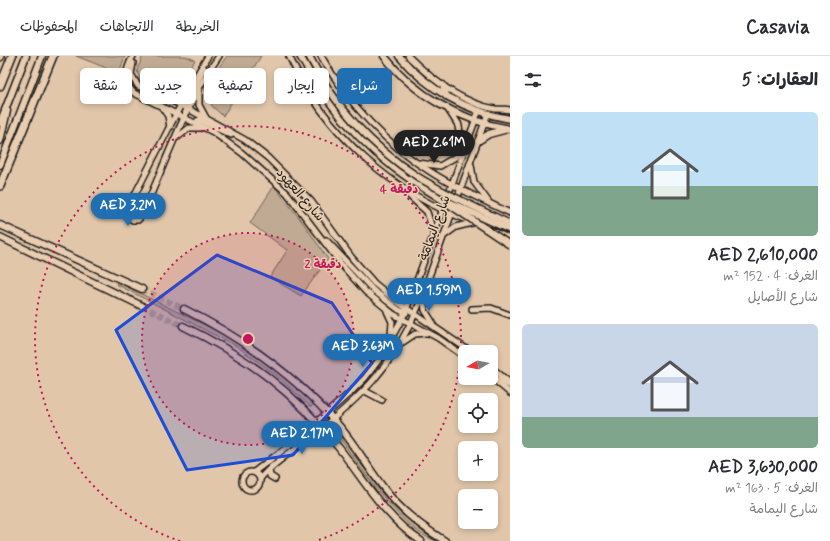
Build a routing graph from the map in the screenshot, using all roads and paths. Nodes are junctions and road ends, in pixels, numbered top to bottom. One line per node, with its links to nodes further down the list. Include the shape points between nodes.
1 (12, 56): 17 (highway)
2 (26, 56): 21 (main road)
3 (42, 56): 48 (main road)
4 (53, 56): 50 (highway)
5 (134, 56): 18 (street, شارع العهود, via 131,70 135,83); 24 (street, شارع العهود, via 126,75 129,88 137,95)
6 (208, 56): 15 (street); 25 (street)
7 (219, 56): 19 (street)
8 (300, 56): 53 (main road, via 327,100 357,136 391,166)
9 (309, 56): 59 (main road, bridge, via 341,106 359,128 389,155 438,189)
10 (321, 56): 47 (street, via 367,119)
11 (384, 56): 26 (main road, via 410,84)
12 (399, 56): 20 (main road, via 425,82)
13 (408, 56): 16 (street)
14 (289, 57): 51 (street, via 318,106 341,134 366,160)
15 (196, 76)
16 (443, 85): 20 (main road); 28 (street, via 478,103 495,109)
17 (0, 86)
18 (140, 87)
19 (199, 89): 25 (street); 32 (street, via 199,105)
20 (446, 96): 27 (main road)
21 (7, 103): 35 (main road); 43 (main road, via 6,122)
22 (179, 104): 25 (street, شارع العهود)
23 (186, 104): 25 (street)
24 (161, 106): 30 (street, شارع العهود); 38 (street, via 168,116)
25 (185, 107): 30 (street); 31 (street); 32 (street, شارع العهود)
26 (446, 108): 34 (main road); 45 (main road, via 458,124)
27 (479, 110): 29 (main road); 34 (street, شارع اليمامة)
28 (510, 110)
29 (488, 113): 33 (main road); 37 (street, شارع اليمامة)
30 (177, 114): 31 (street, شارع العهود); 38 (street)
31 (186, 118): 36 (street, شارع العهود); 41 (street)
32 (207, 119): 42 (street, شارع العهود)
33 (510, 119)
34 (475, 121): 37 (main road); 45 (street, شارع اليمامة)
35 (0, 123)
36 (197, 124): 39 (street, شارع العهود); 42 (street, via 199,120)
37 (484, 124): 40 (main road); 44 (street, شارع اليمامة)
38 (170, 128): 41 (street, via 127,211 130,219 138,220 142,215)
39 (204, 128): 41 (street, via 189,128); 63 (street, شارع العهود, via 235,148 275,181 298,206)
40 (508, 129): 44 (main road, via 489,134)
41 (175, 140)
42 (245, 140): 73 (street, شارع العهود, via 277,166 303,192 354,261)
43 (0, 141)
44 (478, 141): 46 (street, شارع اليمامة)
45 (463, 152): 47 (street, via 440,166); 49 (street, شارع اليمامة)
46 (471, 160): 52 (street, شارع اليمامة); 54 (street, via 474,182)
47 (415, 161): 49 (street)
48 (0, 165)
49 (451, 184): 52 (street); 55 (street, شارع اليمامة)
50 (0, 186)
51 (402, 188): 55 (street); 62 (street, via 427,212)
52 (461, 189): 54 (street); 57 (street, شارع اليمامة)
53 (435, 196): 61 (main road, bridge); 67 (main road, bridge)
54 (490, 203): 56 (street)
55 (441, 210): 57 (street); 62 (street, شارع اليمامة)
56 (510, 213)
57 (452, 214): 58 (street); 64 (street, شارع اليمامة)
58 (477, 223): 64 (street, via 456,227); 66 (street)
59 (510, 224)
60 (1, 225): 68 (main road)
61 (510, 230)
62 (433, 231): 69 (street, شارع اليمامة)
63 (320, 237): 75 (street, شارع العهود, via 353,278); 78 (street, via 331,245 373,290)
64 (444, 237): 72 (street, شارع اليمامة)
65 (0, 238): 70 (main road)
66 (510, 239)
67 (510, 245)
68 (109, 274): 70 (main road); 71 (main road)
69 (416, 282): 73 (street, via 400,294); 78 (street, شارع اليمامة)
70 (102, 286): 74 (main road)
71 (142, 289)
72 (424, 291): 79 (street, شارع اليمامة); 84 (street, via 425,310)
73 (386, 293): 78 (street, شارع العهود)
74 (142, 306)
75 (385, 308): 81 (street, شارع العهود); 86 (street, via 392,322)
76 (472, 308): 80 (street, via 491,308)
77 (184, 309): 100 (main road, via 224,330 260,354)
78 (406, 310): 79 (street, شارع العهود); 81 (street, شارع اليمامة)
79 (415, 314): 82 (street, شارع اليمامة); 84 (street, شارع العهود)
80 (510, 315)
81 (402, 319): 82 (street, شارع العهود); 86 (street, شارع اليمامة)
82 (410, 324): 85 (street, شارع العهود); 87 (street, شارع اليمامة)
83 (183, 326): 102 (main road, via 252,365 287,391)
84 (434, 326): 88 (street, شارع العهود)
85 (432, 335): 87 (street, via 415,334); 89 (street, شارع العهود)
86 (390, 340): 100 (street, شارع اليمامة, via 365,378)
87 (399, 345): 97 (street, شارع اليمامة, via 384,370)
88 (461, 345)
89 (458, 352)
90 (498, 373): 91 (street)
91 (502, 376): 92 (street); 95 (street)
92 (510, 376)
93 (498, 380): 96 (street)
94 (498, 382): 98 (street)
95 (510, 383)
96 (510, 386)
97 (367, 389): 99 (street); 101 (street, شارع اليمامة)
98 (510, 393)
99 (383, 398)
100 (327, 413): 101 (main road); 102 (street, شارع اليمامة)
101 (333, 419): 103 (street, شارع اليمامة); 109 (main road, via 393,500 412,518)
102 (317, 422): 103 (main road); 105 (street, شارع اليمامة)
103 (322, 428): 104 (street, شارع اليمامة); 108 (main road, via 381,504)
104 (269, 470): 106 (street, شارع اليمامة); 107 (street, via 270,476)
105 (254, 472): 106 (street); 106 (street, via 247,472 243,476 243,486 253,490)
106 (260, 479)
107 (275, 479)
108 (421, 541)
109 (445, 541)

